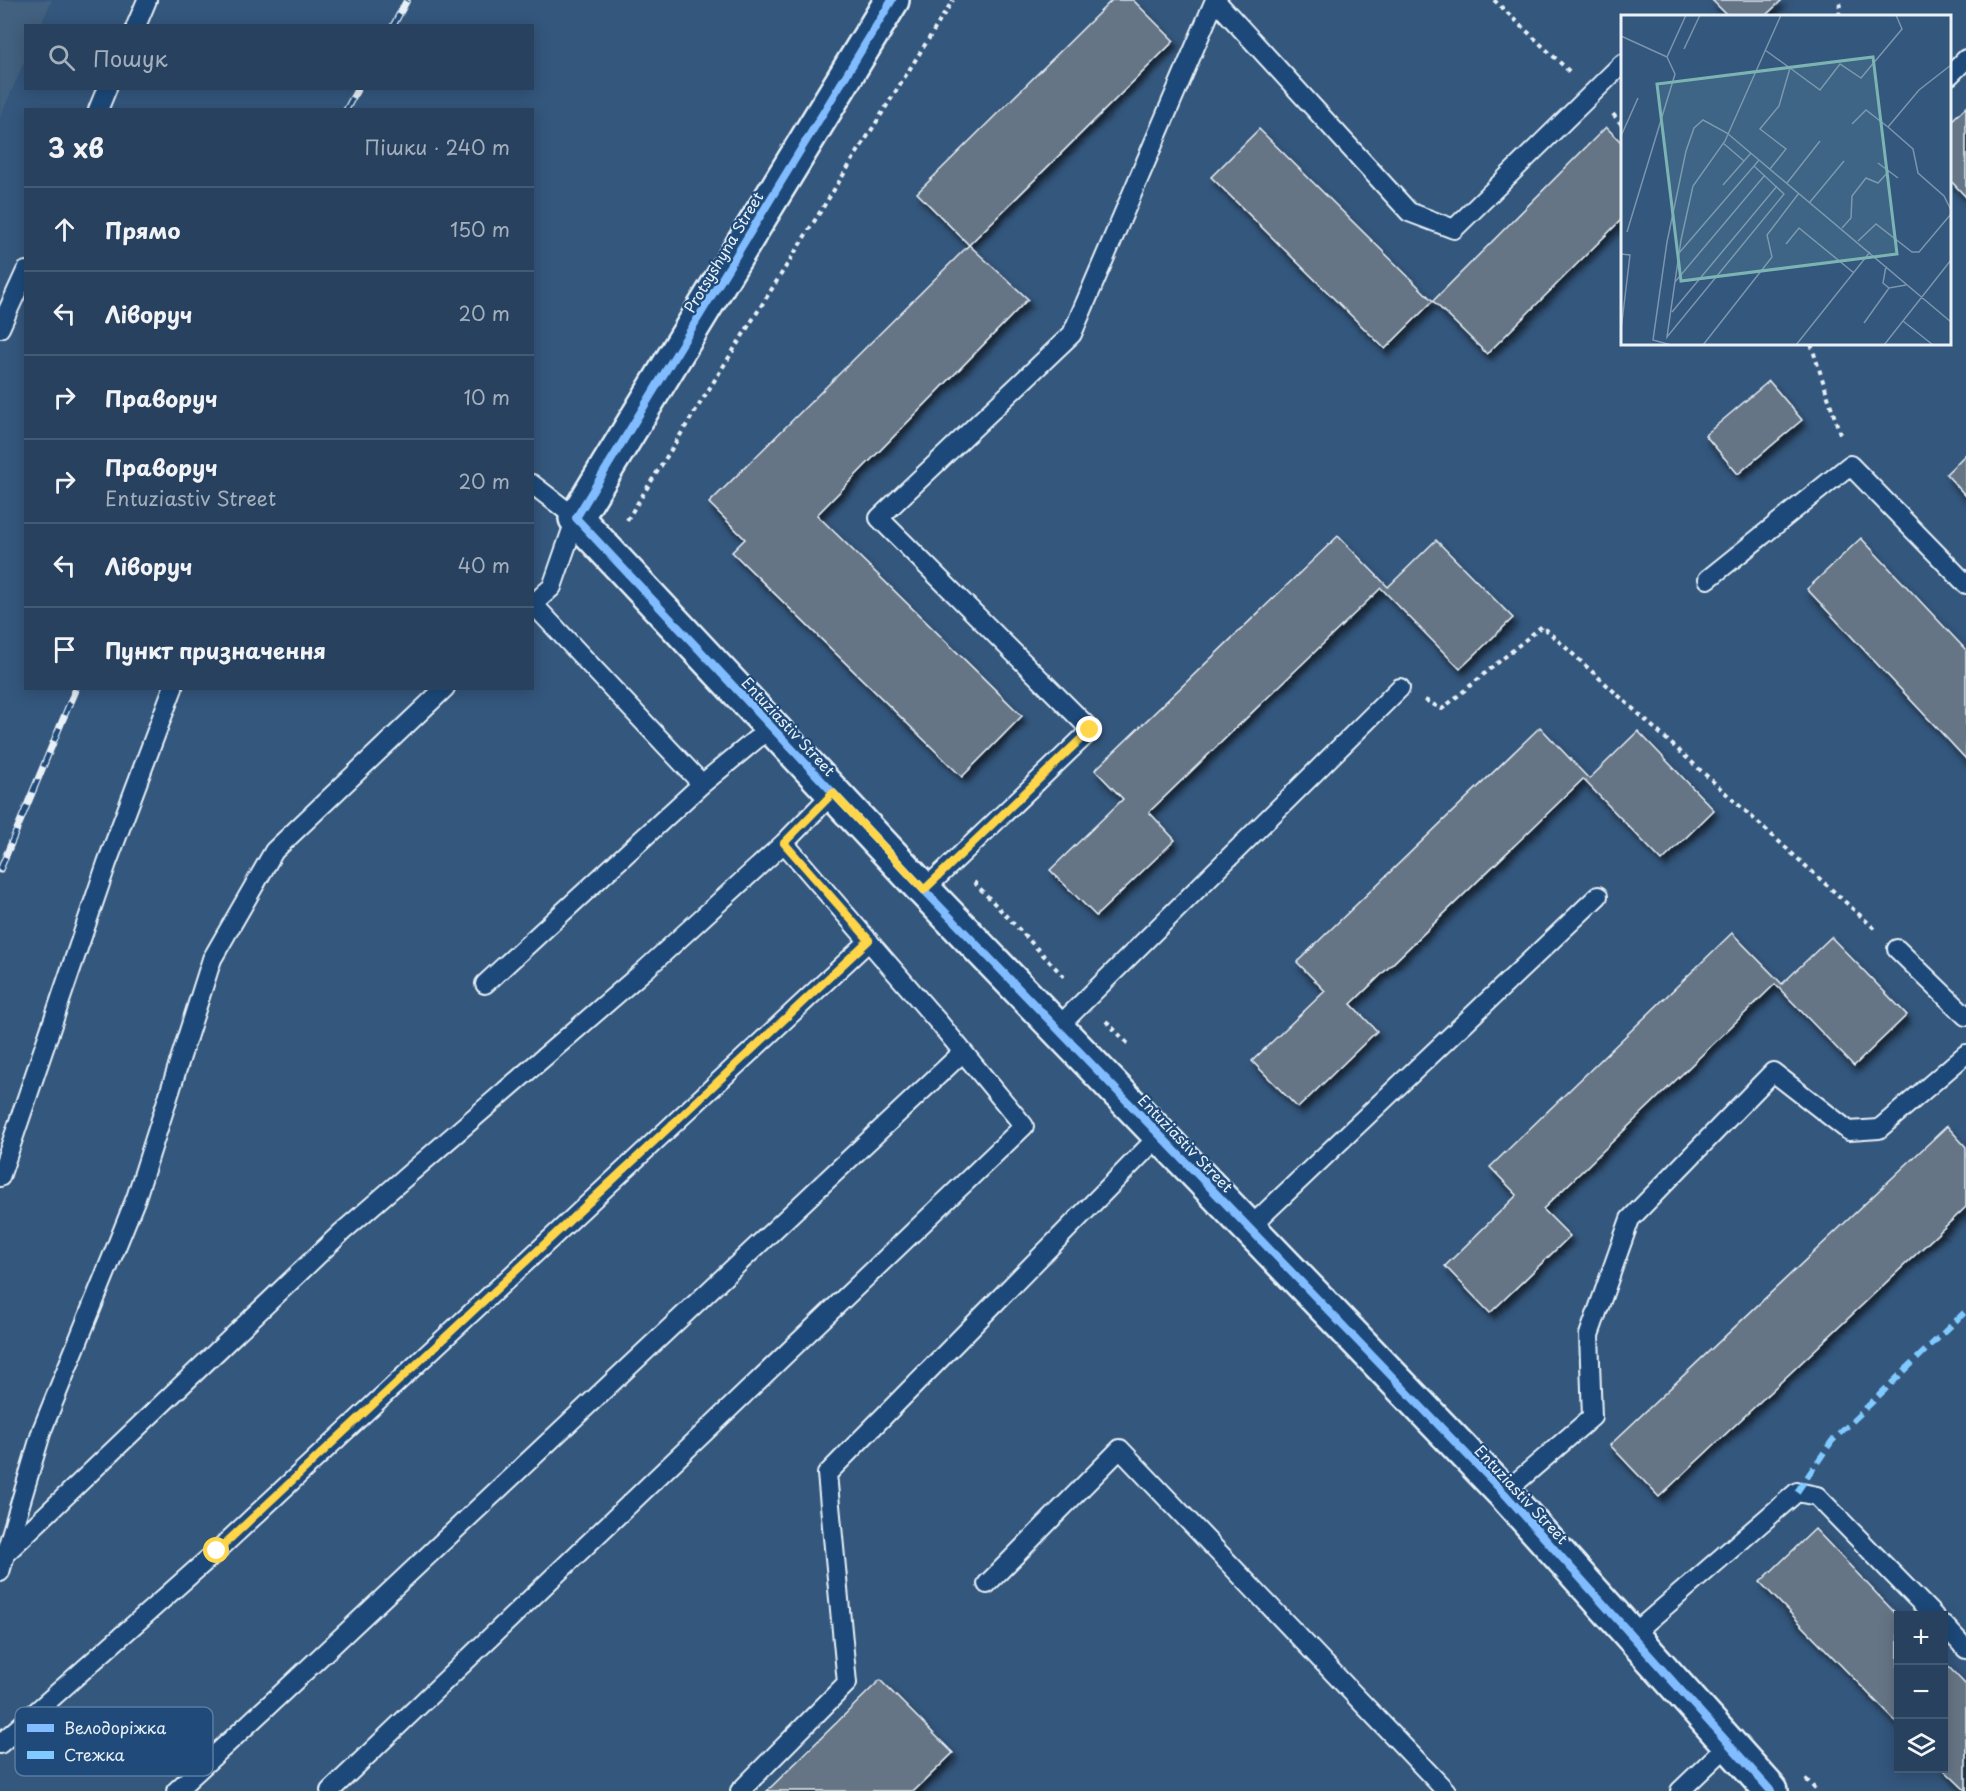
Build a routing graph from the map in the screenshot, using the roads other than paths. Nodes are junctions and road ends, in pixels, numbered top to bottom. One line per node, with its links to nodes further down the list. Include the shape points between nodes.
1 (147, 0): 4 (lane)
2 (892, 0): 13 (street, Protsyshyna Street)
3 (1216, 0): 6 (lane, via 1409,213 1455,229); 25 (lane, via 1072,334 879,518 1090,730)
4 (137, 24)
5 (1966, 59): 7 (lane)
6 (1621, 66)
7 (1951, 74)
8 (106, 90): 9 (lane)
9 (99, 108)
10 (24, 275): 11 (lane)
11 (0, 328)
12 (534, 486): 13 (lane)
13 (576, 518): 16 (lane, via 552,587); 21 (street, Entuziastiv Street)
14 (1708, 579): 15 (lane, via 1850,465)
15 (1966, 584)
16 (534, 604)
17 (534, 606): 22 (lane)
18 (1400, 688): 31 (lane)
19 (172, 690): 35 (lane, via 107,863)
20 (443, 690): 38 (lane, via 274,851 212,959 136,1198 42,1430)
21 (771, 727): 22 (lane); 23 (street, Entuziastiv Street)
22 (702, 784): 29 (lane)
23 (833, 793): 24 (lane); 25 (street, Entuziastiv Street)
24 (784, 843): 27 (lane); 38 (lane, via 638,976 342,1232)
25 (924, 890): 31 (street, Entuziastiv Street)
26 (1598, 896): 36 (lane)
27 (869, 940): 32 (lane); 45 (lane, via 217,1551)
28 (1897, 949): 30 (lane)
29 (485, 984)
30 (1966, 1016)
31 (1057, 1028): 34 (street, Entuziastiv Street)
32 (963, 1052): 49 (lane); 52 (lane, via 1024,1126)
33 (1966, 1054): 37 (lane, via 1879,1130 1849,1131 1773,1072 1630,1219 1589,1335 1592,1417)
34 (1160, 1136): 36 (street, Entuziastiv Street); 53 (lane, via 827,1474 847,1683)
35 (0, 1177)
36 (1249, 1228): 37 (street, Entuziastiv Street)
37 (1504, 1493): 43 (street, Entuziastiv Street)
38 (6, 1553): 39 (lane)
39 (0, 1572)
40 (987, 1584): 54 (lane, via 1120,1449)
41 (1929, 1611): 43 (lane, via 1817,1496 1797,1492)
42 (1948, 1629): 44 (lane)
43 (1632, 1635): 48 (street, Entuziastiv Street)
44 (1966, 1648)
45 (42, 1707)
46 (15, 1731): 47 (lane)
47 (0, 1744)
48 (1729, 1744): 55 (lane); 56 (street, Entuziastiv Street)
49 (213, 1756)
50 (192, 1776): 51 (lane)
51 (176, 1791)
52 (330, 1791)
53 (740, 1791)
54 (1446, 1791)
55 (1680, 1791)
56 (1771, 1791)

